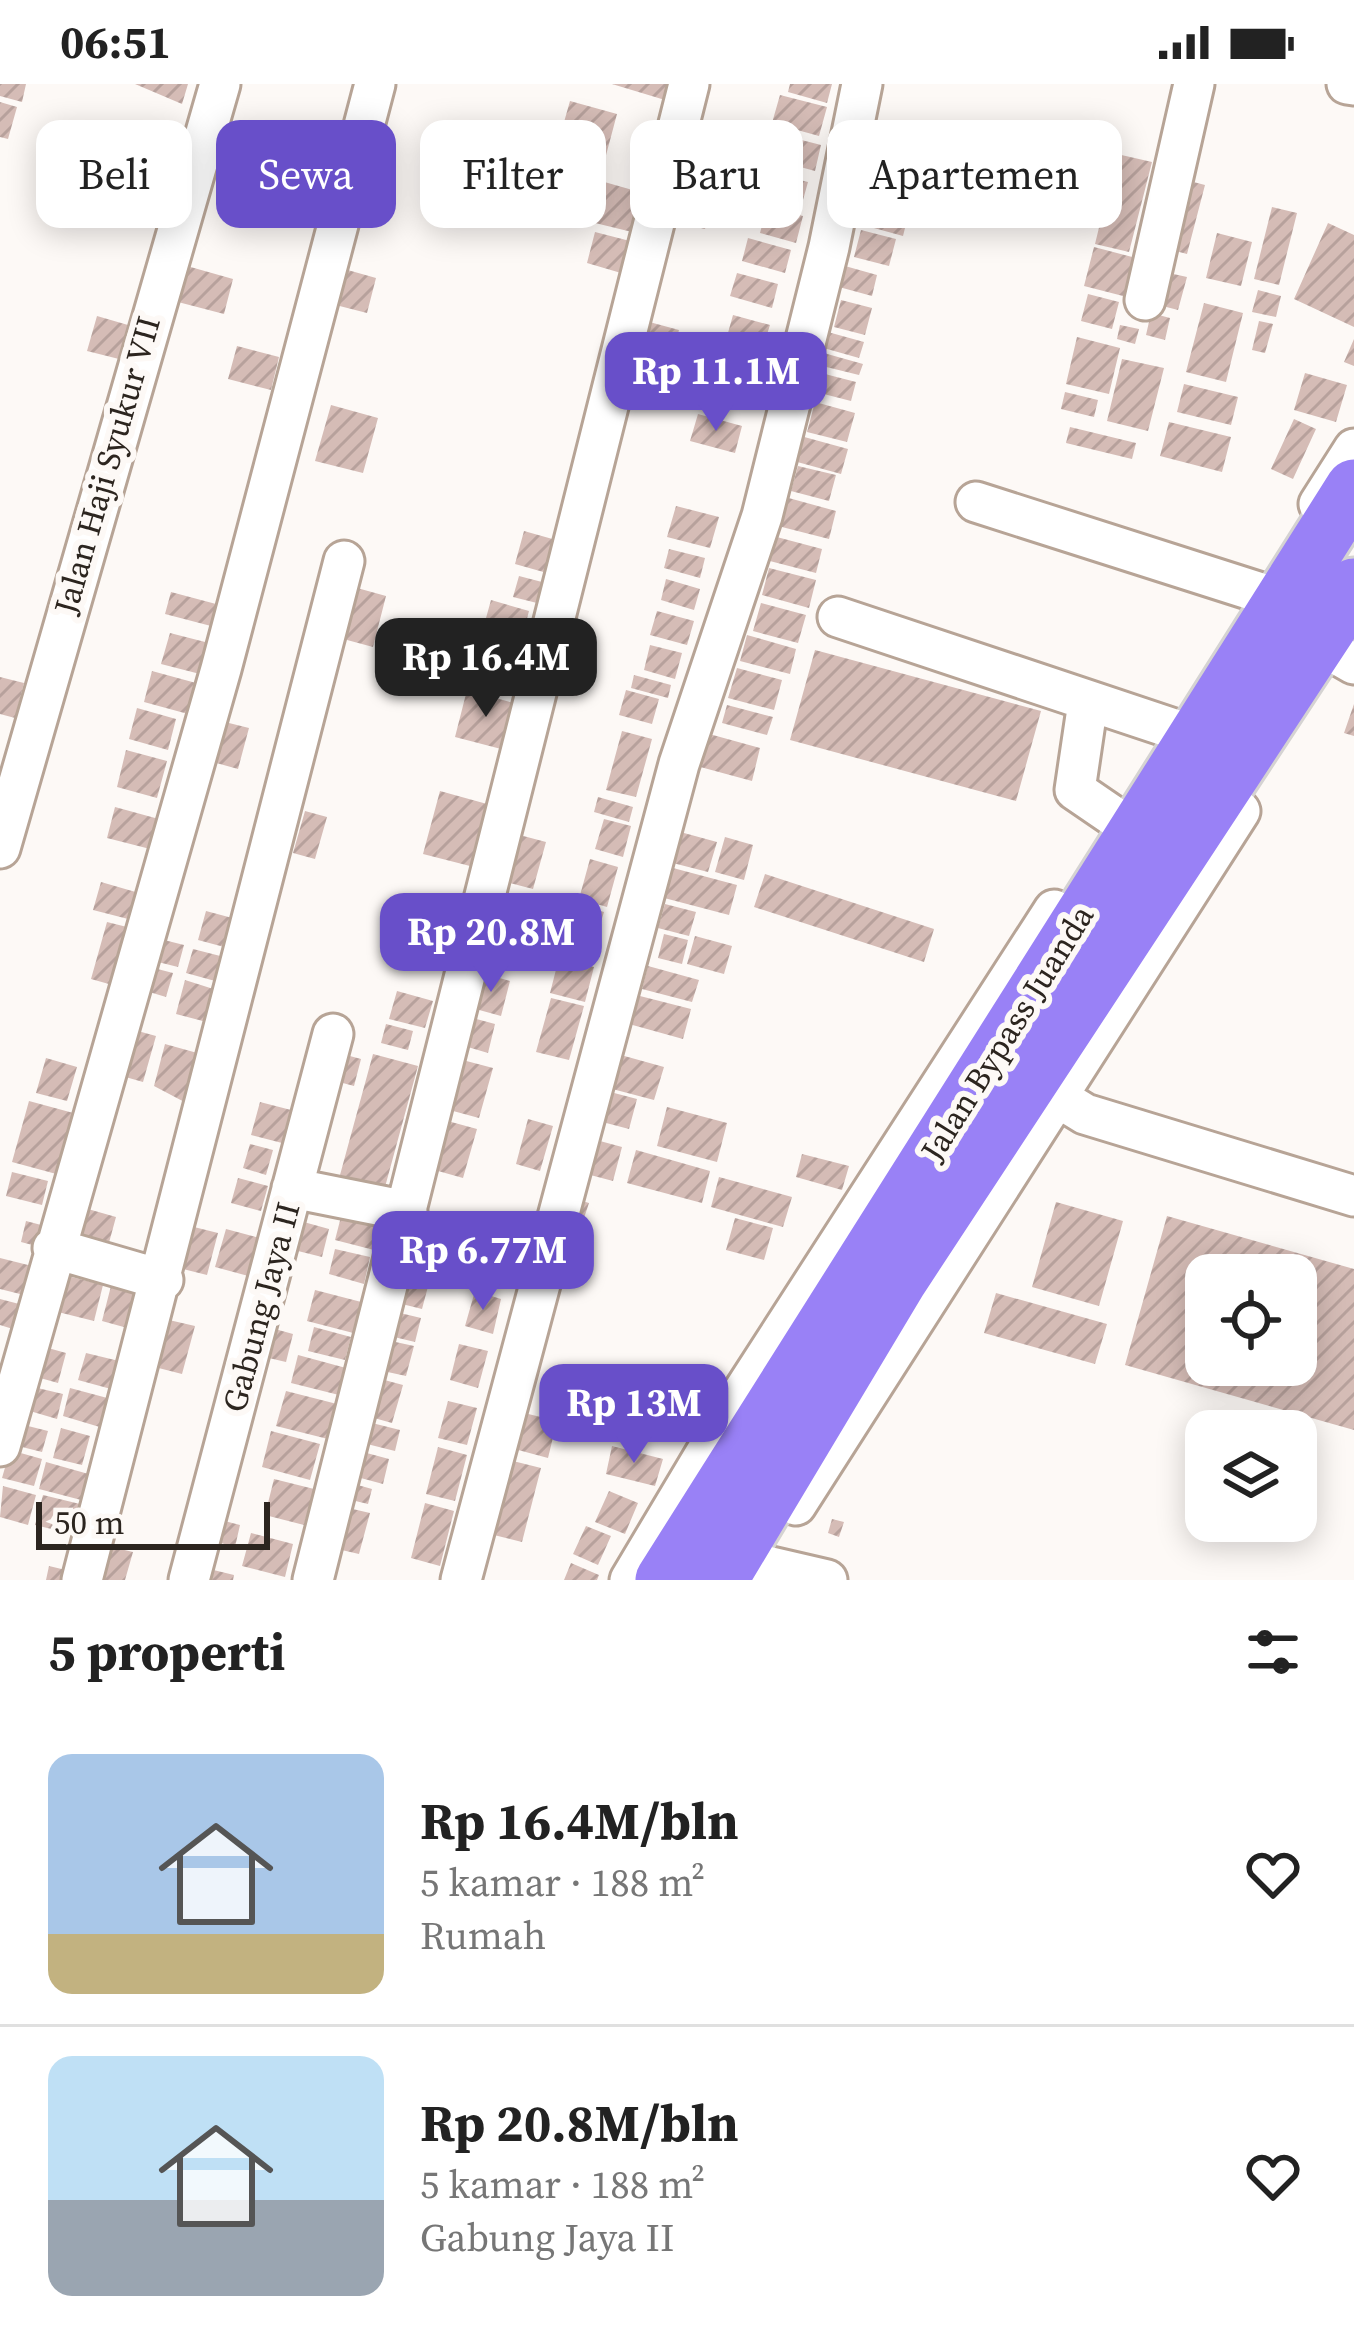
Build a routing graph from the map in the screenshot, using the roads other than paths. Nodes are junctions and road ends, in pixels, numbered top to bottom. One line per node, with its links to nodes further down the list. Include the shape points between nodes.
1 (220, 84): 18 (street, Jalan Haji Syukur VII)
2 (375, 84): 25 (street, via 221,669)
3 (689, 84): 24 (street)
4 (862, 84): 33 (street, via 762,517 673,785)
5 (1194, 84): 6 (street)
6 (1144, 300)
7 (1354, 449): 12 (street)
8 (1354, 488): 17 (highway, Jalan Bypass Juanda)
9 (976, 502): 12 (street)
10 (344, 561): 27 (street)
11 (1354, 587): 19 (highway, Jalan Bypass Juanda)
12 (1261, 593): 16 (street)
13 (838, 617): 15 (street)
14 (1349, 652): 19 (street)
15 (1088, 702): 16 (street); 17 (street, via 1075,790)
16 (1174, 729): 17 (street)
17 (1125, 824): 19 (highway, Jalan Bypass Juanda)
18 (0, 848)
19 (1062, 992): 21 (street); 26 (highway, Jalan Bypass Juanda); 26 (street)
20 (333, 1034): 22 (street, Gabung Jaya II)
21 (1054, 1095): 23 (street, via 1085,1114); 26 (street)
22 (292, 1188): 24 (street); 31 (street, Gabung Jaya II)
23 (1354, 1196)
24 (407, 1210): 32 (street)
25 (53, 1248): 27 (street); 28 (street)
26 (883, 1269): 29 (highway, Jalan Bypass Juanda); 34 (street, via 732,1409); 35 (highway, Jalan Bypass Juanda)
27 (163, 1280): 30 (street)
28 (0, 1446)
29 (742, 1575): 36 (street)
30 (82, 1580)
31 (189, 1580)
32 (314, 1580)
33 (461, 1580)
34 (630, 1580)
35 (664, 1580)
36 (827, 1580)

